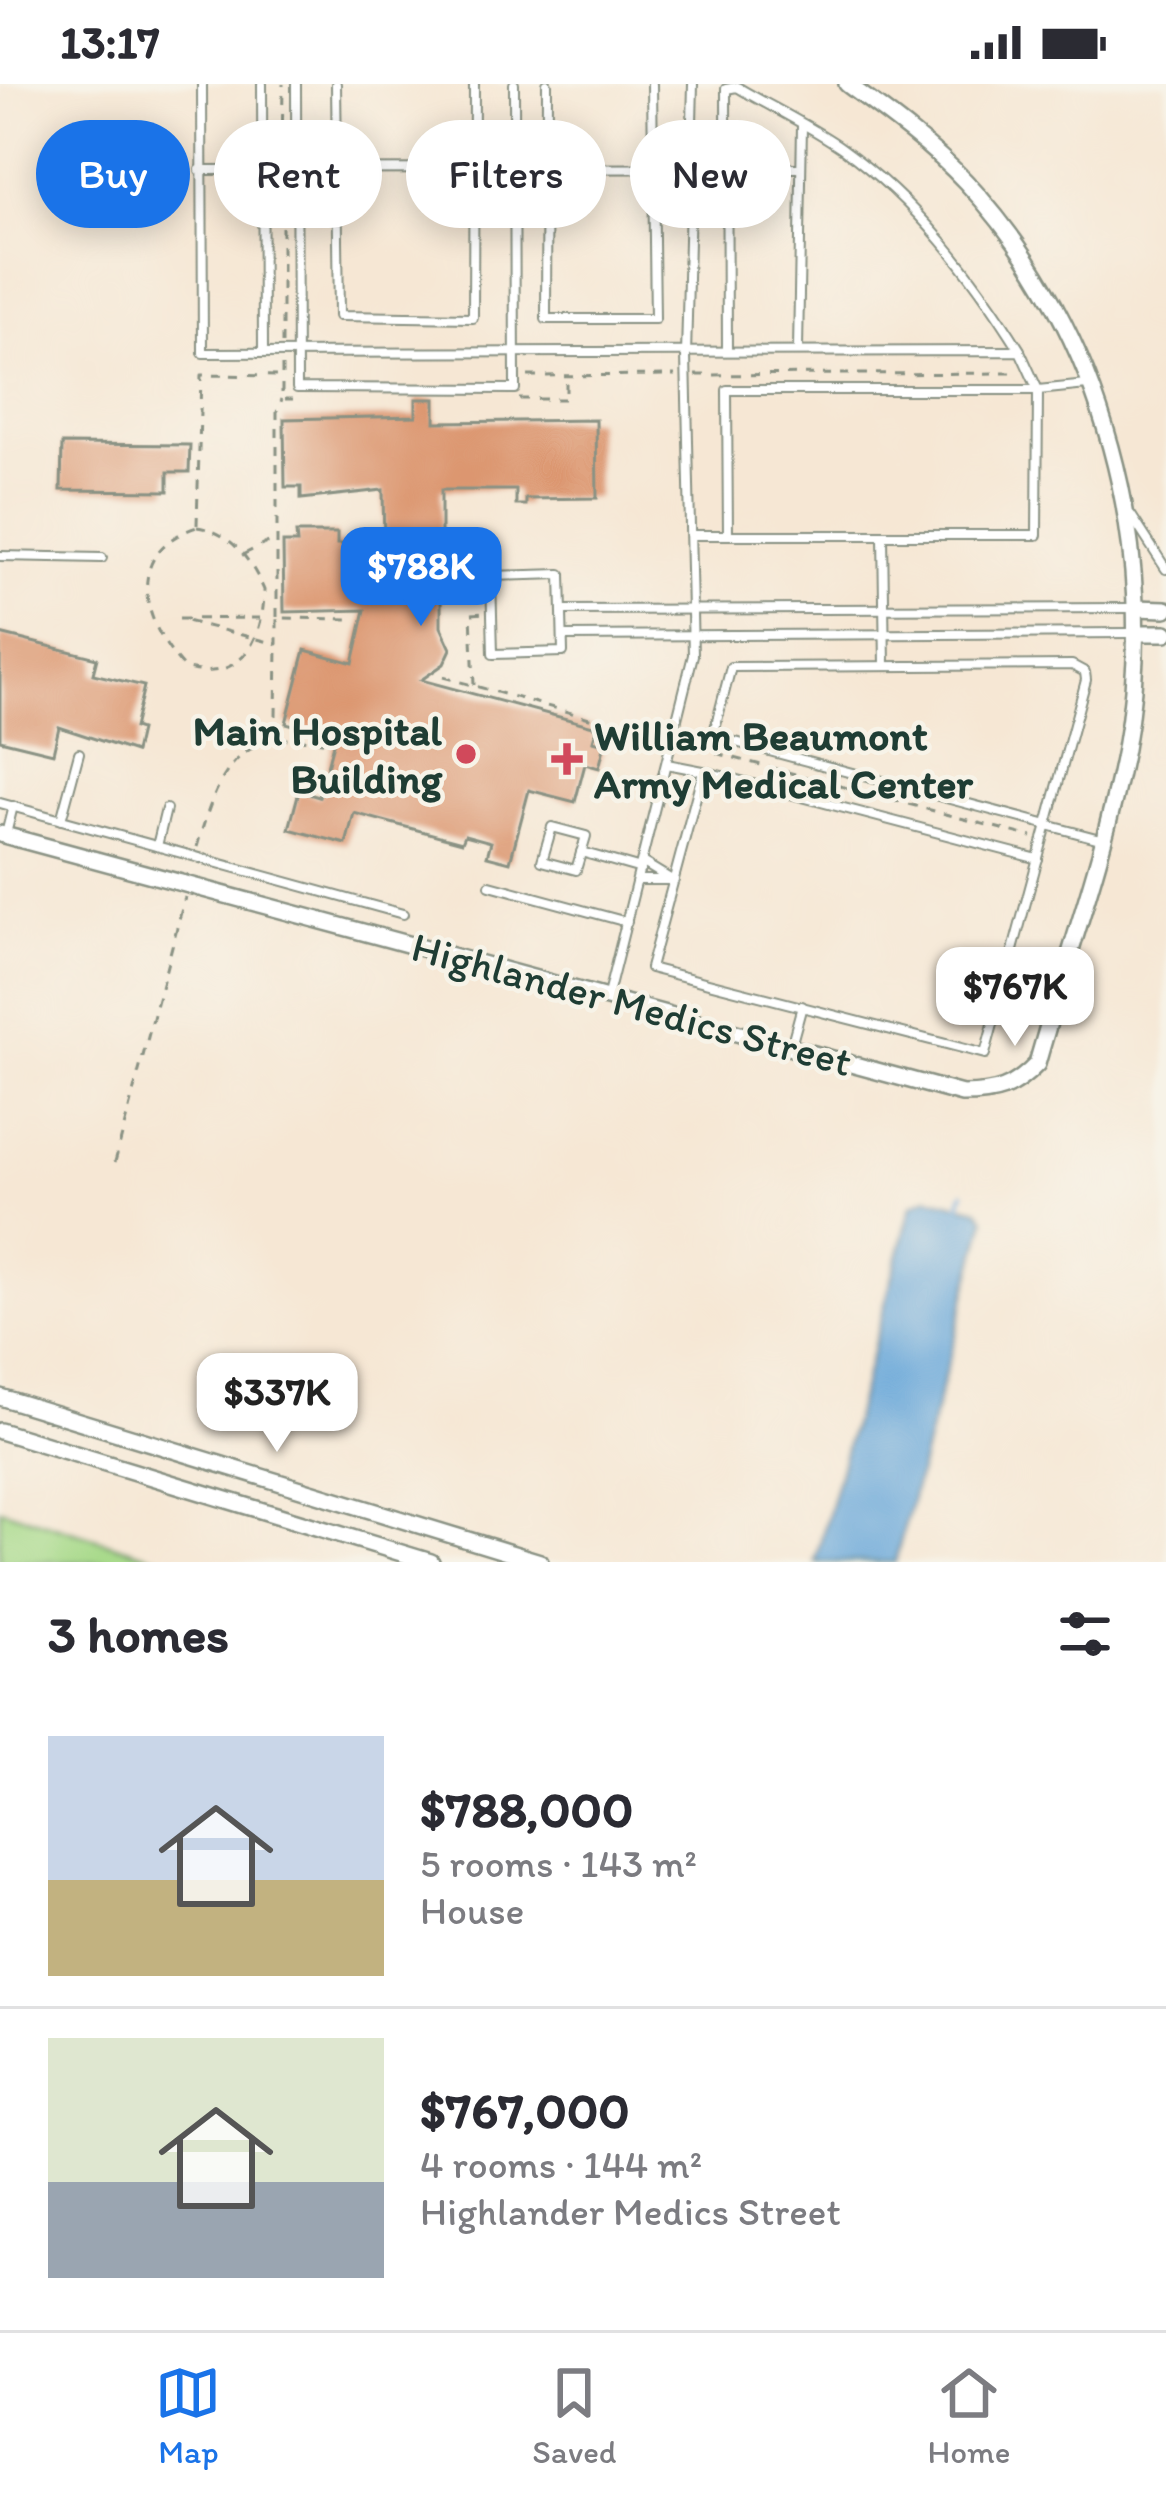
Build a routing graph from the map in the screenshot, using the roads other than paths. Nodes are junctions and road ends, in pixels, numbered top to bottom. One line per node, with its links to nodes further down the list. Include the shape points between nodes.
1 (202, 84): 23 (lane)
2 (262, 84): 11 (lane)
3 (296, 84): 12 (lane)
4 (336, 84): 13 (lane)
5 (474, 84): 14 (lane)
6 (514, 84): 15 (lane)
7 (547, 84): 16 (lane)
8 (652, 84): 17 (lane)
9 (693, 84): 18 (lane)
10 (847, 84): 41 (street, Highlander Medics Street, via 967,183 1030,265)
11 (262, 120)
12 (296, 120)
13 (336, 120)
14 (474, 120)
15 (514, 120)
16 (547, 120)
17 (652, 120)
18 (691, 120)
19 (726, 120): 20 (lane, via 726,89 737,86)
20 (802, 125): 22 (lane); 39 (lane, via 842,148 920,217 974,276)
21 (791, 168): 22 (lane)
22 (800, 168): 37 (lane)
23 (200, 170): 24 (lane); 40 (lane, via 203,353)
24 (214, 170)
25 (262, 228): 40 (lane)
26 (296, 228): 38 (lane)
27 (337, 228): 28 (lane, via 338,316 473,318)
28 (473, 228)
29 (514, 228): 34 (lane)
30 (547, 228): 31 (lane, via 546,319 655,319)
31 (654, 228)
32 (687, 228): 35 (lane)
33 (727, 228): 36 (lane)
34 (515, 350): 35 (lane); 38 (lane); 38 (lane, via 515,389 297,388)
35 (686, 350): 36 (lane); 44 (lane)
36 (727, 350): 37 (lane)
37 (798, 350): 39 (lane)
38 (297, 351): 40 (lane)
39 (1020, 351): 42 (lane)
40 (263, 352)
41 (1089, 385): 42 (lane); 43 (street, Highlander Medics Street)
42 (1038, 390): 45 (lane, via 728,390); 46 (lane, via 1036,535)
43 (1123, 499): 49 (lane); 50 (street, Highlander Medics Street)
44 (691, 535): 45 (lane); 51 (lane)
45 (728, 535): 46 (lane)
46 (883, 536): 52 (lane)
47 (0, 556): 48 (lane)
48 (103, 558)
49 (1166, 569)
50 (1135, 608): 52 (lane); 53 (street); 55 (street, Highlander Medics Street)
51 (692, 609): 52 (lane); 54 (lane); 59 (lane)
52 (883, 609): 57 (lane)
53 (1166, 609)
54 (562, 610): 58 (lane); 58 (lane, via 561,574 491,576 493,654 563,652)
55 (1134, 633): 56 (street); 57 (lane); 70 (street, Highlander Medics Street, via 1124,751)
56 (1166, 633)
57 (884, 634): 59 (lane); 60 (lane)
58 (563, 636): 59 (lane)
59 (693, 636): 62 (lane)
60 (885, 666): 68 (lane, via 1072,665 1085,672); 68 (lane, via 731,667 713,736)
61 (79, 753): 67 (lane)
62 (667, 764): 63 (lane); 74 (lane)
63 (703, 771): 73 (lane); 75 (lane)
64 (0, 803): 65 (lane)
65 (13, 806): 67 (lane); 69 (lane)
66 (166, 809): 71 (lane)
67 (61, 820): 71 (lane)
68 (1048, 825): 70 (lane); 73 (lane)
69 (3, 835): 80 (street, Highlander Medics Street)
70 (1100, 839): 82 (street, Highlander Medics Street, via 1037,1064 1018,1083 996,1094 962,1094)
71 (157, 846): 78 (lane)
72 (581, 852): 72 (lane, via 586,836 552,826 542,861 576,871); 74 (lane)
73 (1038, 859): 81 (lane, via 985,1054)
74 (641, 865): 75 (lane); 76 (lane)
75 (672, 879): 76 (lane); 81 (lane, via 650,968)
76 (638, 880): 79 (lane)
77 (490, 885): 79 (lane)
78 (403, 914)
79 (627, 922): 80 (lane)
80 (608, 997): 82 (street, Highlander Medics Street)
81 (802, 1006): 82 (lane)
82 (791, 1047)
83 (0, 1397): 86 (street)
84 (0, 1431): 85 (street)
85 (431, 1562)
86 (539, 1562)

